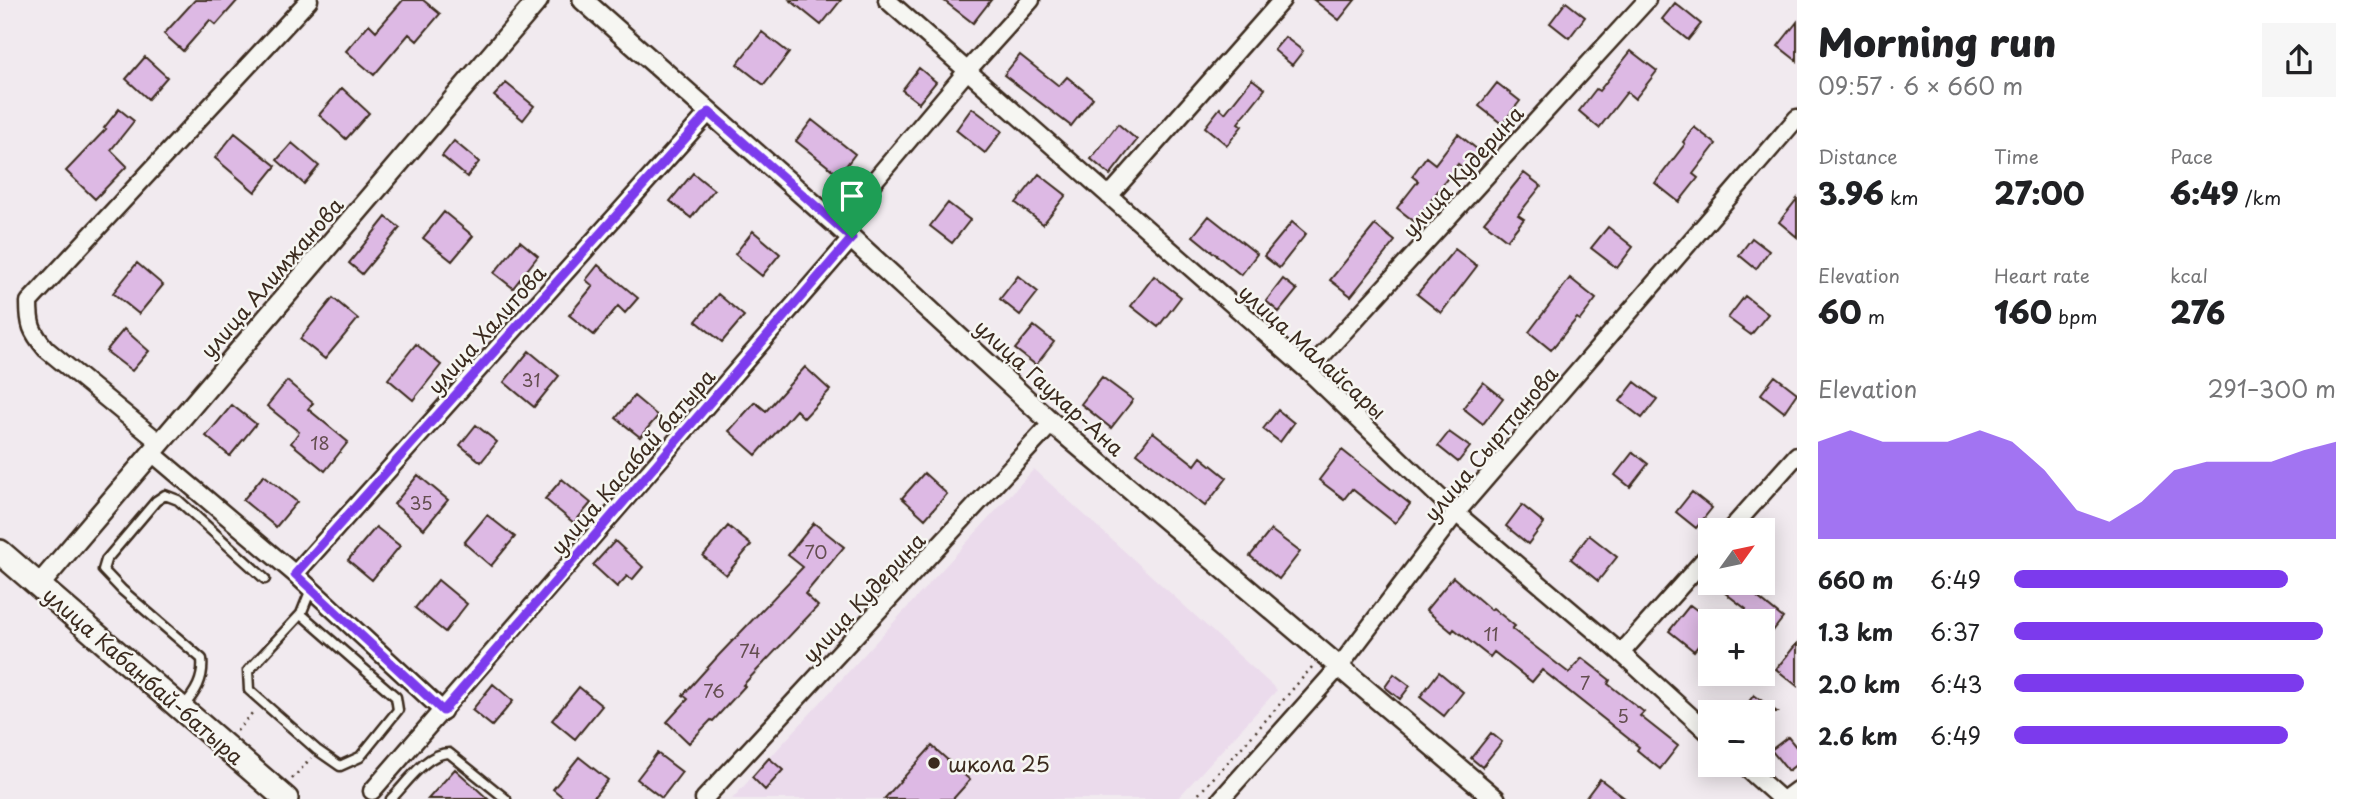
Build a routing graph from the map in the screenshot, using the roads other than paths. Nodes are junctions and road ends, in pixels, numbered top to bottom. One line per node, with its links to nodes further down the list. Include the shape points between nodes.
1 (309, 0): 16 (street, via 29,302 29,323 46,349)
2 (538, 0): 16 (street, улица Алимжанова)
3 (583, 0): 9 (street, улица Гаухар-Ана)
4 (887, 0): 8 (street, улица Малайсары)
5 (1031, 0): 8 (street)
6 (1282, 0): 11 (street)
7 (1647, 0): 14 (street, улица Кудерина)
8 (967, 71): 11 (street, улица Малайсары); 12 (street)
9 (709, 112): 12 (street, улица Гаухар-Ана); 22 (street, улица Халитова)
10 (1797, 118): 18 (street, улица Сырттанова)
11 (1109, 196): 14 (street, улица Малайсары)
12 (837, 225): 13 (street, улица Гаухар-Ана)
13 (852, 238): 15 (street, улица Гаухар-Ана); 30 (street, улица Касабай батыра)
14 (1308, 371): 18 (street, улица Малайсары)
15 (1052, 423): 28 (street, улица Гаухар-Ана); 38 (street, улица Кудерина)
16 (155, 447): 22 (street); 24 (street, улица Алимжанова)
17 (1797, 455): 19 (street)
18 (1456, 513): 27 (street, улица Малайсары); 28 (street, улица Сырттанова)
19 (1741, 518)
20 (0, 552): 24 (main road, улица Кабанбай-батыра)
21 (1698, 567): 27 (street)
22 (295, 574): 25 (street)
23 (265, 579): 29 (lane, via 178,500 165,495 106,561 103,570 122,590 202,659 204,674)
24 (40, 584): 29 (main road, улица Кабанбай-батыра)
25 (311, 589): 26 (lane); 30 (street)
26 (301, 614): 26 (lane, via 396,696 398,710 360,757 340,766 249,690 248,671)
27 (1621, 653): 31 (street, улица Малайсары)
28 (1339, 667): 39 (street, улица Сырттанова); 40 (street, улица Гаухар-Ана)
29 (182, 708): 35 (main road, улица Кабанбай-батыра)
30 (443, 711): 33 (street, улица Касабай батыра)
31 (1698, 723)
32 (1757, 777): 41 (street)
33 (372, 790)
34 (1797, 790): 41 (street)
35 (283, 796)
36 (391, 799): 37 (lane, via 439,753 449,753)
37 (506, 799)
38 (704, 799)
39 (1221, 799)
40 (1495, 799)
41 (1783, 799)

